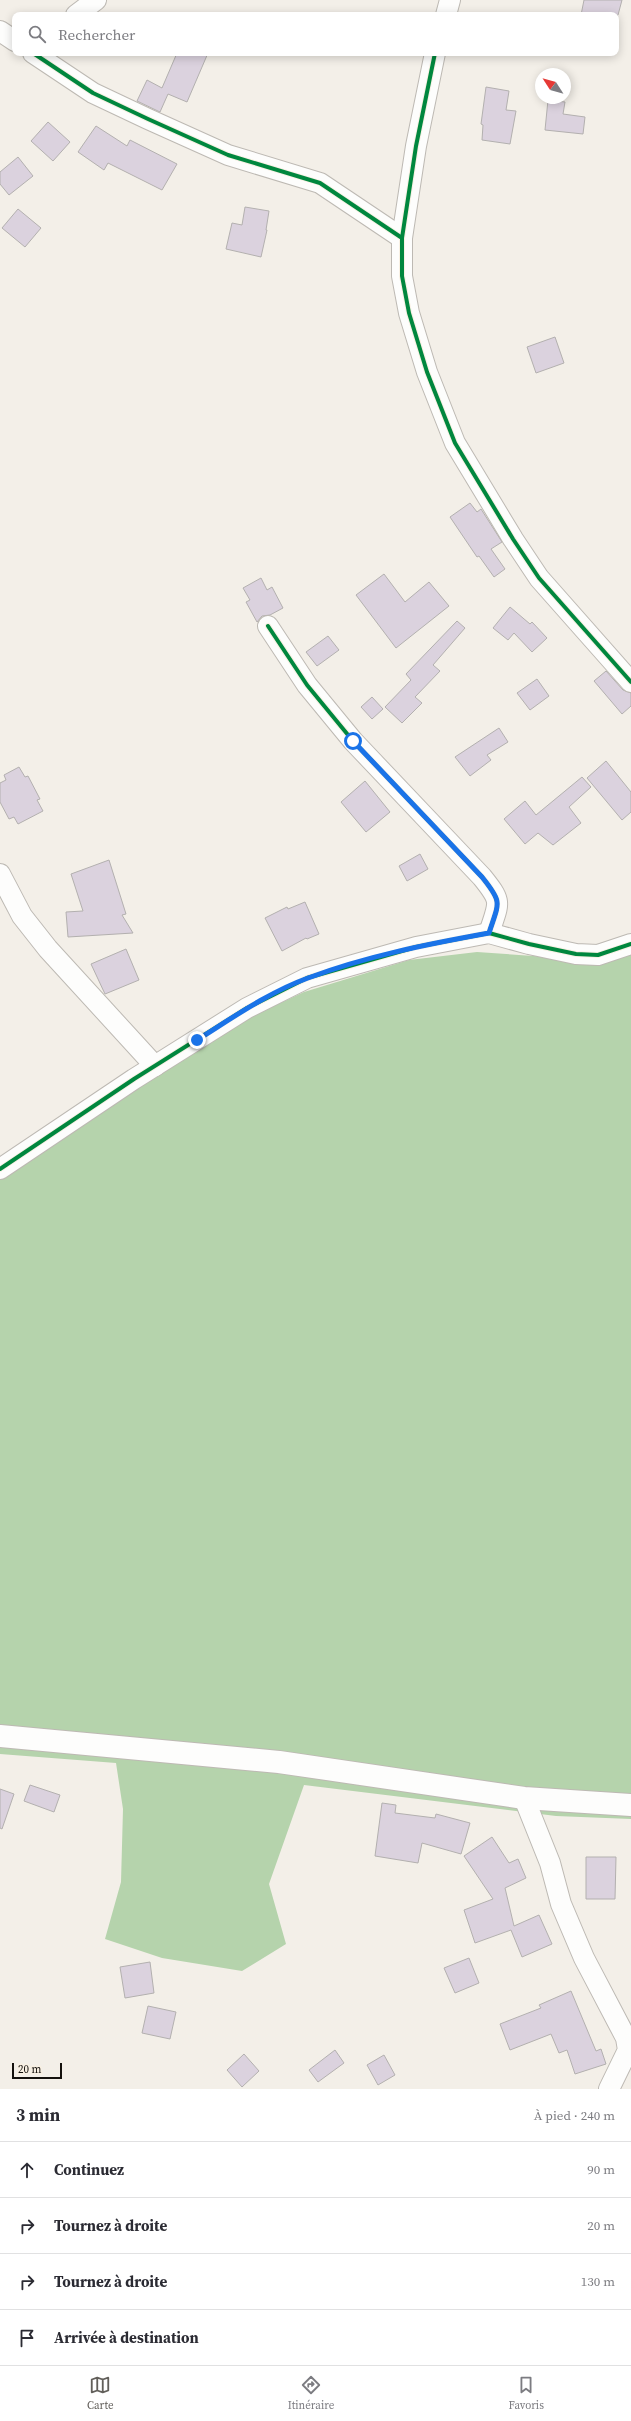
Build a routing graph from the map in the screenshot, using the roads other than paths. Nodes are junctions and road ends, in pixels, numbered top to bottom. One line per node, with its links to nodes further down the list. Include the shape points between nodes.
1 (96, 0): 3 (street)
2 (450, 0): 4 (street)
3 (80, 12)
4 (447, 12)
5 (0, 31): 6 (street)
6 (12, 39)
7 (42, 56): 9 (street, via 94,93 177,132 228,155 320,183)
8 (435, 56): 9 (street, via 416,146)
9 (402, 238): 11 (street, via 402,276 410,313 427,372 455,443 539,578)
10 (268, 626): 13 (street, via 307,685 353,741 498,896 498,905)
11 (631, 682)
12 (0, 874): 15 (street, via 22,916 48,949)
13 (489, 933): 14 (street, via 576,954 598,955); 15 (street, via 416,947 307,978 247,1008)
14 (631, 944)
15 (155, 1066): 16 (street)
16 (0, 1169)
17 (0, 1736): 18 (main road, via 279,1762)
18 (524, 1798): 19 (main road); 20 (street, via 550,1863 564,1911 584,1958 626,2038 628,2050)
19 (631, 1805)
20 (609, 2089)

